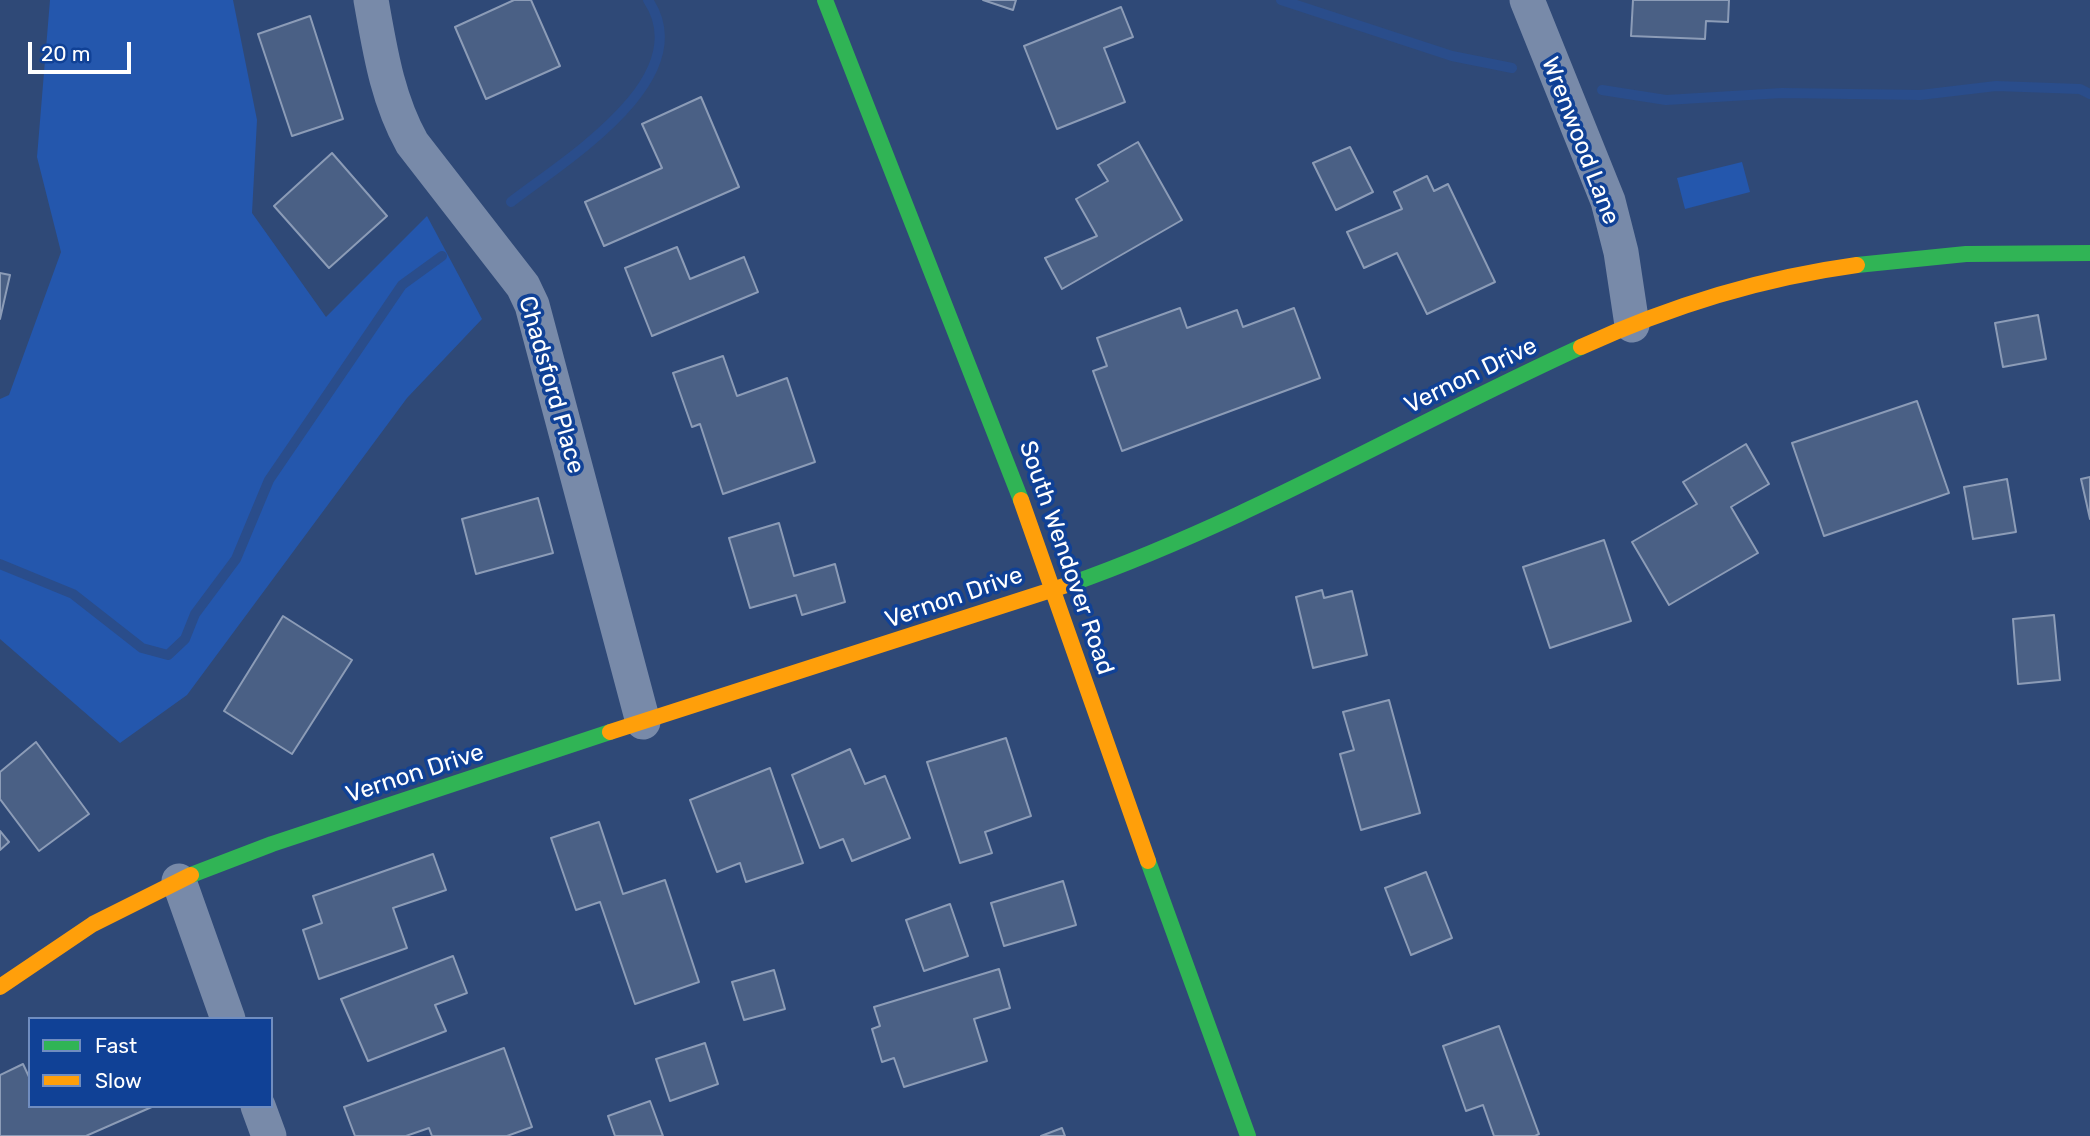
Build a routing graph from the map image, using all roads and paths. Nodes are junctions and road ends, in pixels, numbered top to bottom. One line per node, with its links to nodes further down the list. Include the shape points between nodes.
1 (371, 0): 7 (street, Chadsford Place, via 385,80 402,125 532,304)
2 (825, 0): 6 (street, South Wendover Road, via 1005,453)
3 (1527, 0): 5 (street, Wrenwood Lane, via 1608,201)
4 (2090, 253): 5 (street, Vernon Drive, via 1941,254 1860,262 1700,301)
5 (1632, 325): 6 (street, Vernon Drive, via 1226,520 1143,557)
6 (1052, 588): 7 (street, Vernon Drive); 13 (street, South Wendover Road)
7 (643, 722): 8 (street, Vernon Drive, via 236,857)
8 (179, 881): 9 (street, Vernon Drive, via 93,923); 10 (street)
9 (0, 987)
10 (227, 1017)
11 (259, 1108): 12 (street)
12 (269, 1136)
13 (1248, 1136)

